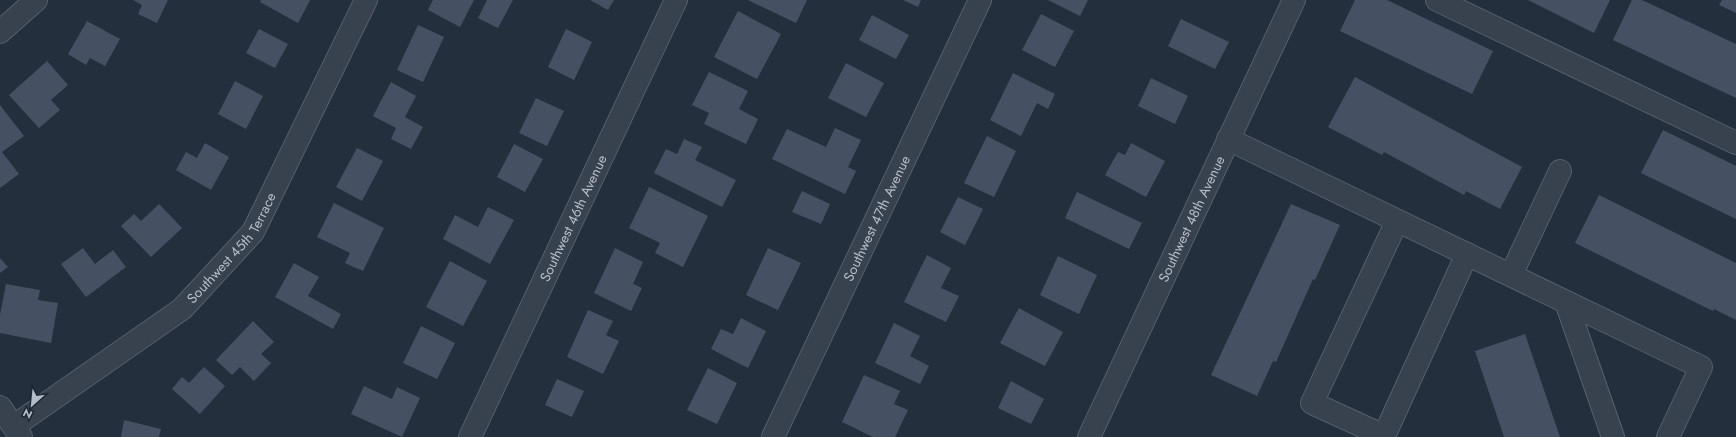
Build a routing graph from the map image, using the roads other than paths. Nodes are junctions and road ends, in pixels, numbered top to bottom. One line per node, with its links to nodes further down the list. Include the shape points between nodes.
1 (36, 0): 7 (street)
2 (366, 0): 16 (street, Southwest 45th Terrace, via 253,232 182,309)
3 (676, 0): 17 (street, Southwest 46th Avenue)
4 (980, 0): 18 (street, Southwest 47th Avenue)
5 (1294, 0): 8 (street, Southwest 48th Avenue)
6 (1437, 0): 9 (street)
7 (0, 32)
8 (1228, 139): 11 (street); 19 (street, Southwest 48th Avenue)
9 (1736, 143)
10 (1560, 171): 13 (street)
11 (1397, 221): 12 (street); 12 (street, via 1312,403 1384,436)
12 (1468, 254): 13 (street)
13 (1510, 275): 14 (street)
14 (1566, 302): 20 (street); 21 (street, via 1702,367)
15 (0, 407): 16 (street)
16 (18, 432)
17 (470, 437)
18 (773, 437)
19 (1089, 437)
20 (1613, 437)
21 (1668, 437)

